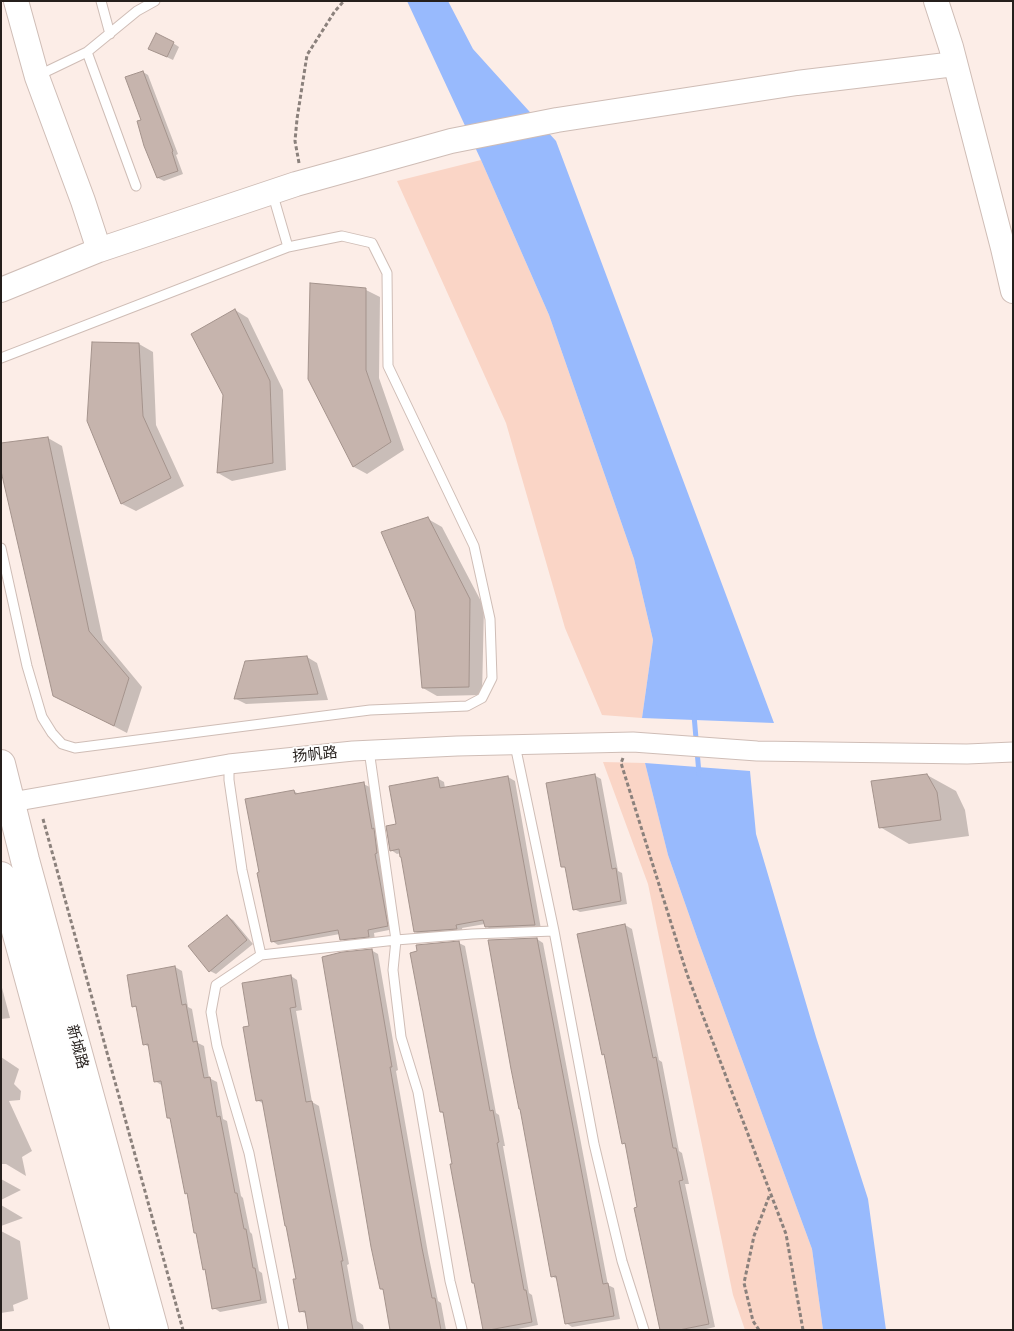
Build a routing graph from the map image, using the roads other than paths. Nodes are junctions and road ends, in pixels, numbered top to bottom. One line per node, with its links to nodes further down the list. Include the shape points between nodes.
1 (16, 1): 8 (street)
2 (101, 1): 5 (lane)
3 (155, 1): 5 (lane, via 137,11)
4 (936, 1): 7 (street)
5 (110, 34): 6 (lane)
6 (87, 52): 8 (lane); 9 (lane)
7 (955, 64): 10 (street, via 797,82 557,120 451,141); 14 (street)
8 (37, 76): 12 (street)
9 (136, 186)
10 (272, 192): 11 (lane); 12 (street)
11 (288, 247): 15 (lane); 16 (lane, via 342,236 372,243 386,273 388,366 474,546 490,619 492,678 482,698 467,706 370,710 75,748 62,744 42,717 27,666)
12 (99, 250): 13 (street)
13 (1, 290)
14 (1013, 291)
15 (1, 358)
16 (1, 548)
17 (515, 745): 18 (street, 扬帆路); 19 (street, 扬帆路, via 632,742 757,751); 24 (lane)
18 (369, 750): 21 (street, 扬帆路); 25 (lane)
19 (1013, 752)
20 (1, 764): 22 (main road, 新城路)
21 (229, 764): 22 (street, 扬帆路); 26 (lane, via 242,870)
22 (6, 803): 28 (main road, 新城路, via 25,860)
23 (1, 876): 27 (main road, 新城路)
24 (554, 931): 25 (lane); 31 (lane, via 594,1144 622,1261)
25 (396, 940): 26 (lane); 30 (lane, via 393,970 401,1037 418,1092 450,1281)
26 (261, 954): 29 (lane, via 216,985 211,1012 217,1046 249,1153)
27 (125, 1330)
28 (154, 1330)
29 (284, 1330)
30 (462, 1330)
31 (644, 1330)

